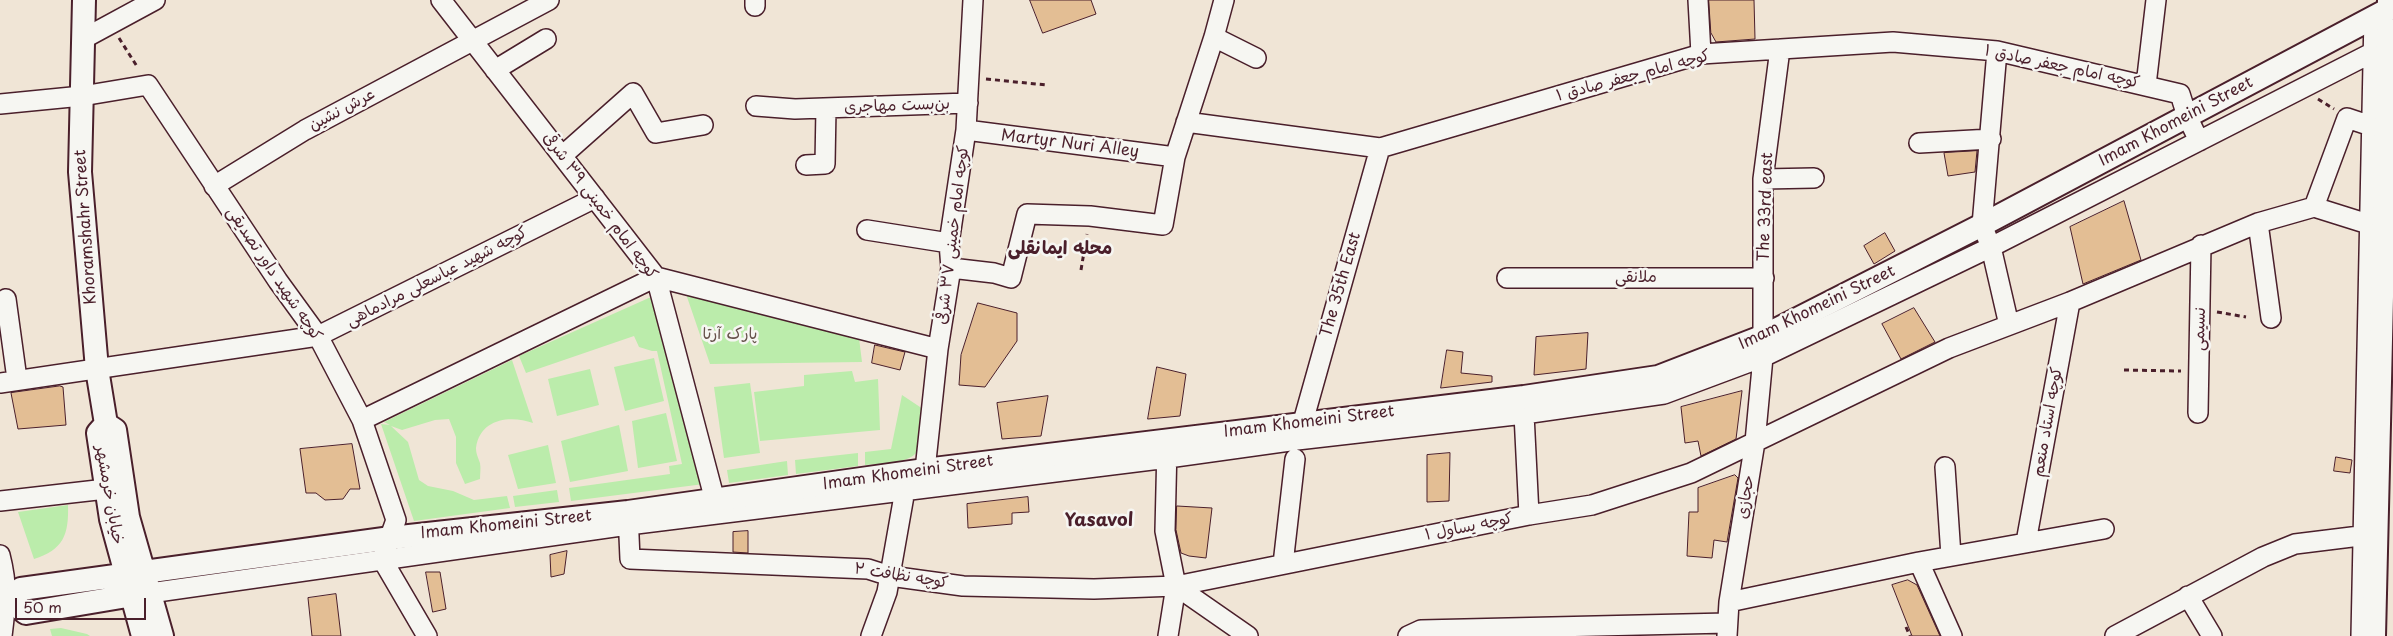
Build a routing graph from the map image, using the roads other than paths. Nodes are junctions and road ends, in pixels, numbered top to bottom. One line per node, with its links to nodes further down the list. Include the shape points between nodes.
1 (84, 0): 11 (main road, Khoramshahr Street)
2 (155, 0): 11 (street)
3 (441, 0): 13 (street, کوچه امام خمینی ۳۹ شرقی)
4 (549, 0): 13 (street, عرش نشین)
5 (972, 0): 22 (street, کوچه امام خمینی ۳۷ شرقی)
6 (1224, 0): 10 (street)
7 (1698, 0): 17 (street)
8 (2155, 0): 20 (street)
9 (2386, 8): 14 (main road); 26 (main road, Imam Khomeini Street)
10 (1214, 37): 18 (street); 27 (street)
11 (83, 39): 21 (main road, Khoramshahr Street)
12 (546, 39): 19 (street)
13 (472, 40): 19 (street, کوچه امام خمینی ۳۹ شرقی); 41 (street, عرش نشین, via 305,130)
14 (2385, 46): 29 (main road); 32 (street)
15 (1780, 49): 16 (street, کوچه امام جعفر صادق ۱, via 1893,42); 17 (street, کوچه امام جعفر صادق ۱); 40 (street, The 33rd east)
16 (1997, 51): 20 (street, کوچه امام جعفر صادق ۱); 31 (street)
17 (1701, 54): 34 (street, کوچه امام جعفر صادق ۱)
18 (1256, 58)
19 (495, 70): 36 (street, کوچه امام خمینی ۳۹ شرقی)
20 (2146, 84): 26 (street, کوچه امام جعفر صادق ۱, via 2180,94)
21 (82, 96): 23 (street); 41 (street, کوچه شهید داور تصدیقی, via 148,85); 62 (main road, Khoramshahr Street, via 80,172)
22 (968, 103): 25 (street, بن‌بست مهاجری); 30 (street, کوچه امام خمینی ۳۷ شرقی)
23 (0, 104)
24 (756, 106): 25 (street, بن‌بست مهاجری)
25 (826, 108): 38 (street, بن‌بست مهاجری, via 825,164)
26 (2187, 116): 32 (street); 45 (main road, Imam Khomeini Street)
27 (1186, 122): 34 (street, کوچه امام جعفر صادق ۱); 37 (street)
28 (703, 125): 36 (street, via 656,133 633,93)
29 (2379, 129): 35 (main road); 43 (street, via 2347,118); 46 (street)
30 (966, 130): 37 (street, Martyr Nuri Alley); 48 (street, کوچه امام خمینی ۳۷ شرقی)
31 (1991, 139): 33 (street); 45 (street)
32 (2199, 141): 50 (street)
33 (1919, 143)
34 (1380, 148): 68 (street, The 35th East)
35 (2389, 155): 46 (main road)
36 (562, 156): 42 (street, کوچه امام خمینی ۳۹ شرقی)
37 (1174, 157): 51 (street, via 1163,225 1090,216 1027,214 1011,278)
38 (806, 165)
39 (1814, 178): 40 (street)
40 (1763, 179): 54 (street, The 33rd east)
41 (214, 186): 59 (street, کوچه شهید داور تصدیقی)
42 (595, 198): 52 (street, کوچه امام خمینی ۳۹ شرقی); 59 (street, کوچه شهید عباسعلی مرادماهی)
43 (2314, 208): 44 (street, کوچه یساول ۱); 46 (street)
44 (2258, 223): 49 (street, کوچه یساول ۱); 57 (street)
45 (1982, 225): 50 (street); 60 (main road, Imam Khomeini Street)
46 (2377, 227): 81 (main road)
47 (867, 230): 48 (street)
48 (949, 243): 51 (street, کوچه امام خمینی ۳۷ شرقی)
49 (2201, 245): 56 (street, کوچه یساول ۱); 64 (street, نسیمی)
50 (1991, 247): 58 (street); 60 (street)
51 (951, 268): 61 (street, کوچه امام خمینی ۳۷ شرقی)
52 (656, 277): 61 (street); 66 (street); 77 (street, کوچه امام خمینی ۳۹ شرقی)
53 (1507, 278): 54 (street, ملانقی)
54 (1764, 278): 60 (street, The 33rd east)
55 (6, 299): 63 (street)
56 (2070, 302): 58 (street, کوچه یساول ۱); 83 (street, کوچه استاد منعم)
57 (2271, 318)
58 (2009, 325): 69 (street, کوچه یساول ۱, via 1949,348)
59 (318, 336): 62 (street, کوچه شهید عباسعلی مرادماهی); 66 (street, کوچه شهید داور تصدیقی)
60 (1764, 347): 65 (street, via 1664,394); 68 (main road, Imam Khomeini Street, via 1658,377); 69 (street, حجازی)
61 (938, 349): 73 (street, کوچه امام خمینی ۳۷ شرقی)
62 (97, 369): 63 (street, کوچه شهید عباسعلی مرادماهی); 67 (main road, Khoramshahr Street)
63 (9, 381)
64 (2198, 413)
65 (1524, 414): 68 (street); 78 (street)
66 (362, 420): 82 (street, کوچه شهید داور تصدیقی, via 396,520)
67 (106, 424): 74 (main road, خیابان خرمشهر, via 98,433); 89 (main road, خیابان خرمشهر, via 115,430)
68 (1300, 431): 70 (main road, Imam Khomeini Street)
69 (1754, 442): 78 (street, کوچه یساول ۱, via 1691,473 1592,505); 94 (street, حجازی)
70 (1167, 449): 73 (main road, Imam Khomeini Street); 75 (street); 91 (street, via 1165,531)
71 (1295, 459): 88 (street)
72 (1945, 467): 85 (street)
73 (925, 470): 75 (street); 77 (main road, Imam Khomeini Street)
74 (106, 489): 76 (street); 89 (main road, خیابان خرمشهر, via 110,519)
75 (905, 490): 77 (street); 90 (street)
76 (0, 502)
77 (717, 506): 79 (main road, Imam Khomeini Street)
78 (1529, 516): 88 (street, کوچه یساول ۱)
79 (628, 518): 82 (main road, Imam Khomeini Street); 86 (street); 90 (street, کوچه نظافت ۲, via 630,560 868,569)
80 (2104, 529): 83 (street)
81 (2370, 535): 93 (street, via 2294,544); 108 (street); 109 (main road)
82 (391, 538): 86 (street, کوچه شهید داور تصدیقی); 89 (main road, Imam Khomeini Street)
83 (2026, 542): 85 (street)
84 (0, 555): 95 (street, via 6,579)
85 (1952, 556): 87 (street)
86 (382, 559): 92 (street); 100 (street)
87 (1919, 562): 94 (street); 105 (street)
88 (1283, 564): 91 (street, کوچه یساول ۱)
89 (135, 572): 92 (main road); 95 (main road, Imam Khomeini Street, via 22,589)
90 (890, 576): 91 (street, کوچه نظافت ۲, via 963,586 1094,589); 101 (street)
91 (1176, 586): 102 (street); 103 (street)
92 (141, 594): 95 (main road, via 26,613); 98 (main road); 99 (main road)
93 (2188, 596): 106 (street); 107 (street)
94 (1729, 602): 96 (street, حجازی)
95 (6, 603): 97 (street)
96 (1727, 630): 104 (street, via 1421,630)
97 (2, 636)
98 (143, 636)
99 (162, 636)
100 (427, 636)
101 (871, 636)
102 (1168, 636)
103 (1248, 636)
104 (1408, 636)
105 (1952, 636)
106 (2115, 636)
107 (2212, 636)
108 (2361, 636)
109 (2374, 636)

